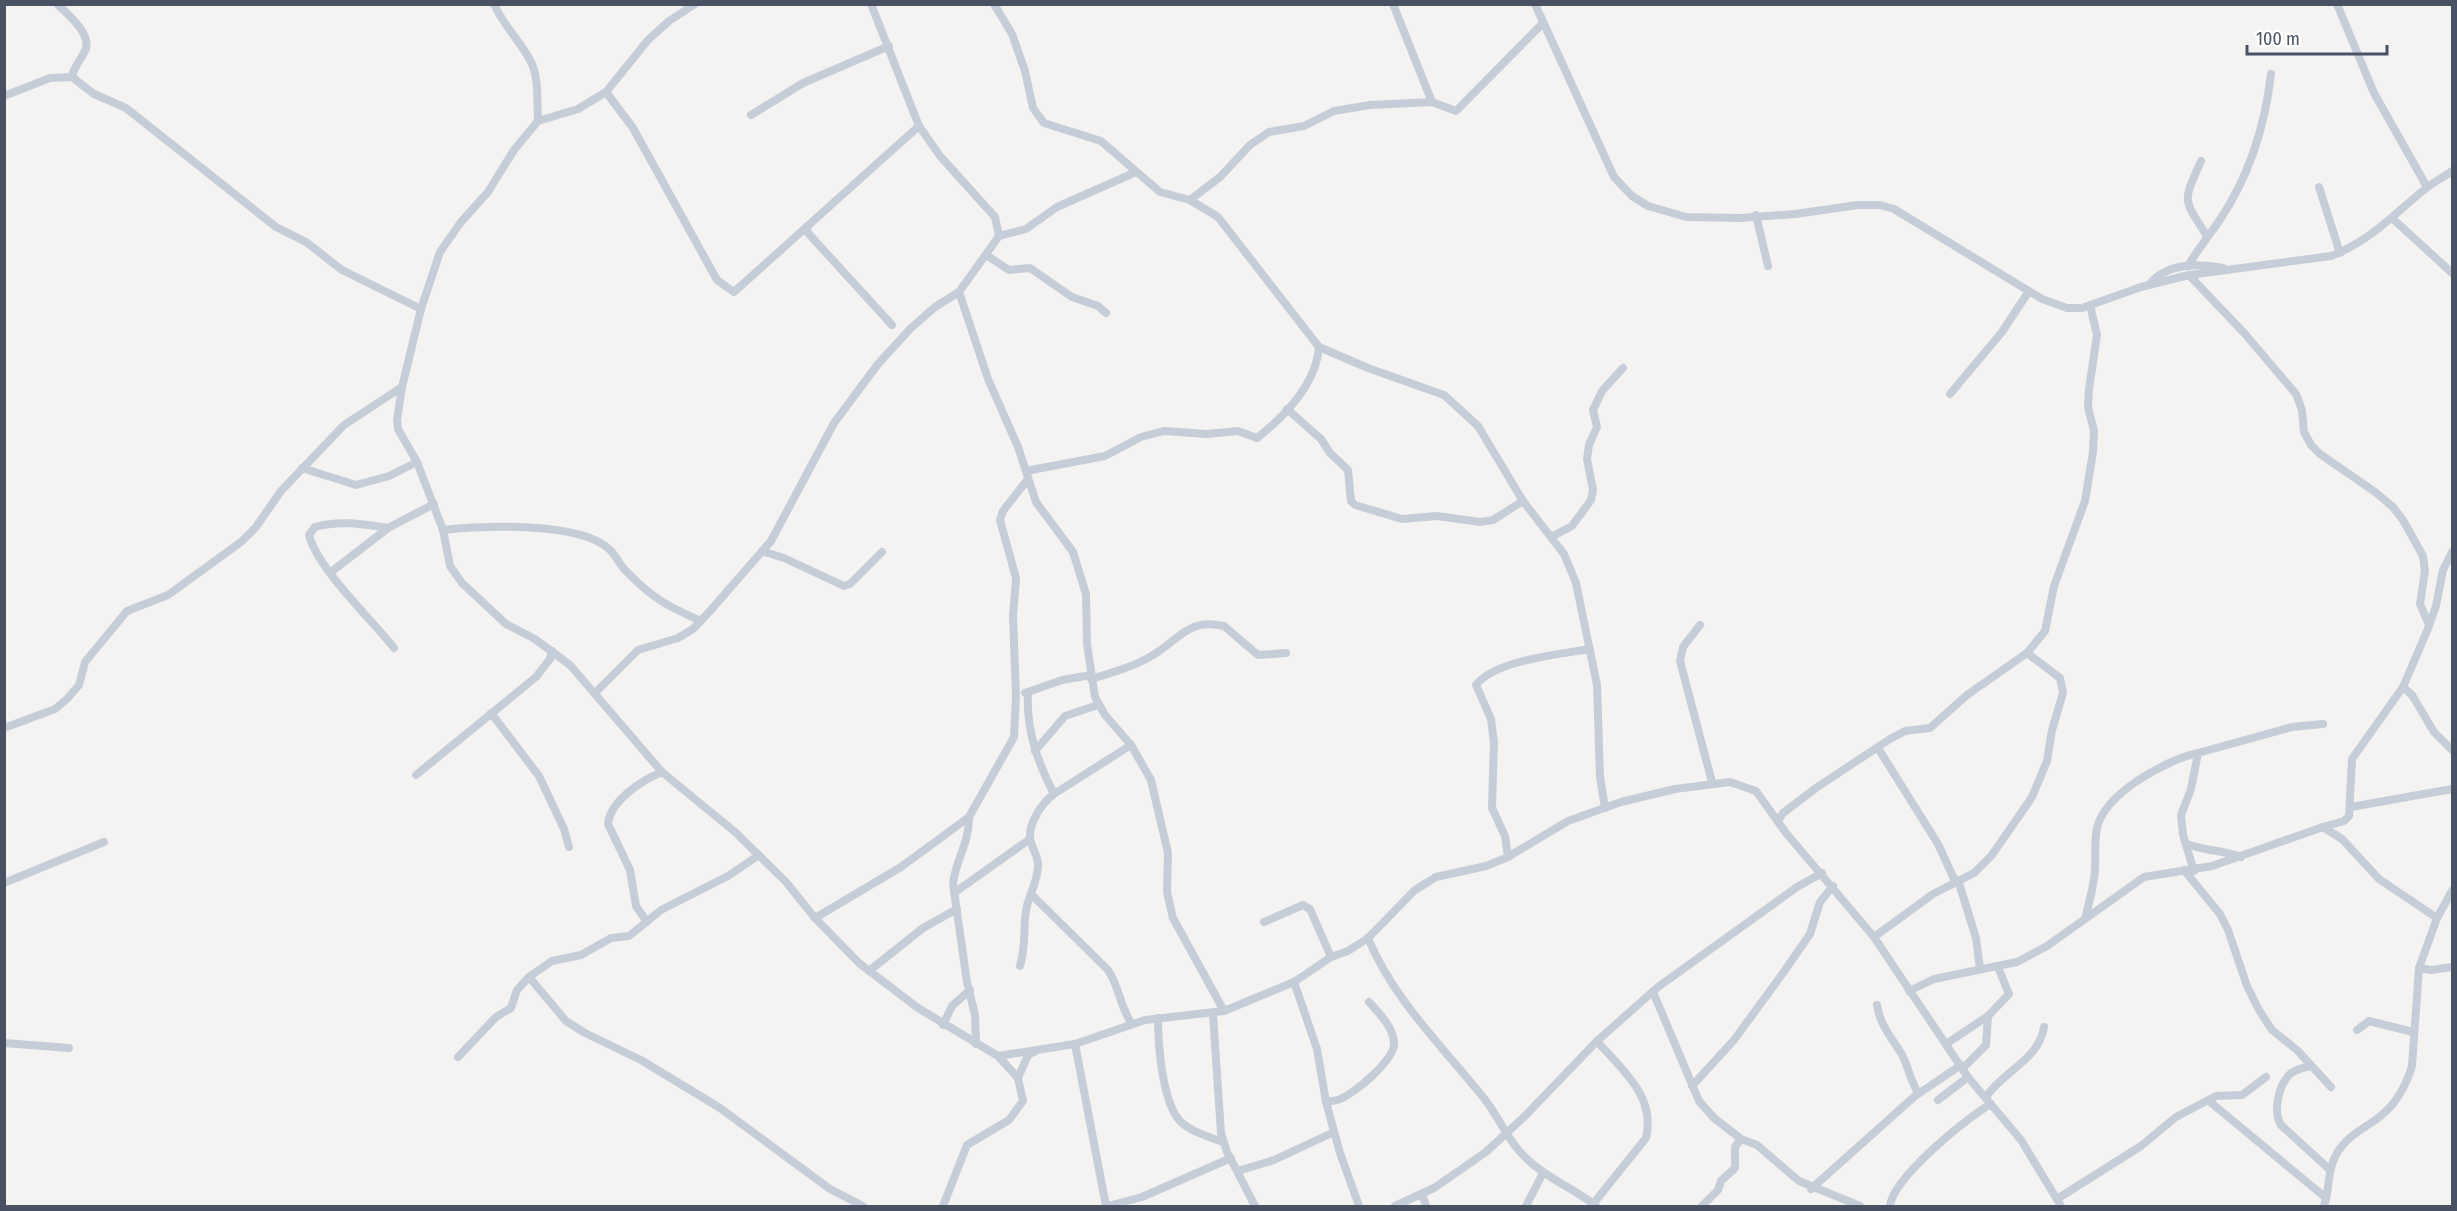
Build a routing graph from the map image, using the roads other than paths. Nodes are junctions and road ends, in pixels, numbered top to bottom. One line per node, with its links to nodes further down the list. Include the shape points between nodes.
1 (57, 4): 13 (street, via 73,18 86,41 86,50 73,68)
2 (494, 4): 18 (street, via 531,63)
3 (695, 4): 9 (street)
4 (871, 4): 11 (street)
5 (994, 4): 22 (street, via 1018,47 1037,116 1052,127 1101,141)
6 (1393, 4): 16 (street)
7 (1535, 4): 10 (street)
8 (2337, 4): 24 (street, via 2374,93)
9 (683, 7): 14 (street, via 648,40)
10 (1543, 23): 16 (street, via 1461,107 1450,110); 26 (street, via 1614,177 1624,189 1648,206 1676,214 1721,218)
11 (889, 46): 17 (street, via 803,83); 19 (street)
12 (2271, 74): 30 (street, via 2249,166)
13 (72, 77): 15 (street, via 50,78); 39 (street, via 94,94 126,108 276,227 306,242 342,270)
14 (606, 92): 18 (street, via 578,109); 28 (street, via 633,128 717,280 730,291 734,292)
15 (4, 96)
16 (1432, 102): 25 (street, via 1334,111 1304,126 1269,132)
17 (751, 115)
18 (538, 121): 39 (street, via 440,252)
19 (919, 126): 28 (street); 29 (street, via 995,218)
20 (2201, 161): 30 (street, via 2186,201)
21 (2452, 171): 24 (street)
22 (1136, 172): 25 (street, via 1160,192); 29 (street, via 1057,207 1026,229)
23 (2319, 187): 31 (street)
24 (2427, 187): 27 (street)
25 (1190, 200): 42 (street, via 1218,217)
26 (1756, 215): 33 (street); 36 (street, via 1858,205 1894,209)
27 (2392, 218): 31 (street); 35 (street)
28 (808, 227): 41 (street, via 807,232)
29 (999, 236): 32 (street)
30 (2207, 237): 34 (street)
31 (2340, 253): 34 (street)
32 (986, 255): 37 (street); 40 (street, via 1009,270 1030,268 1072,297)
33 (1768, 266)
34 (2188, 271): 38 (street); 61 (street, via 2296,394 2304,432 2311,444 2384,499 2403,520 2423,556 2420,604)
35 (2452, 273)
36 (2029, 291): 38 (street, via 2067,308); 45 (street, via 2002,332)
37 (959, 292): 49 (street, via 988,379); 55 (street, via 911,327 878,364 834,423 794,502)
38 (2090, 305): 66 (street, via 2097,335 2089,389 2088,407 2094,431 2085,501 2054,586 2047,625)
39 (421, 309): 44 (street)
40 (1106, 313)
41 (892, 325)
42 (1319, 347): 46 (street, via 1309,381); 50 (street, via 1444,394 1478,426)
43 (1623, 368): 54 (street, via 1602,391 1593,410 1597,427 1588,445 1587,459 1592,500 1572,526)
44 (402, 387): 47 (street, via 398,429); 48 (street, via 344,425)
45 (1950, 394)
46 (1287, 409): 49 (street, via 1257,438 1238,431 1164,431 1141,437 1105,456); 50 (street, via 1321,439 1348,471 1351,501 1355,505 1402,519 1437,516 1480,522 1493,520)
47 (417, 462): 48 (street, via 389,476 356,485); 51 (street)
48 (302, 468): 75 (street, via 241,542 168,595 127,610 85,662 79,685 67,699 55,709)
49 (1027, 475): 67 (street, via 1042,513 1072,552 1084,586); 71 (street, via 1000,520 1016,578)
50 (1523, 501): 54 (street)
51 (434, 504): 52 (street); 53 (street)
52 (388, 528): 58 (street); 58 (street, via 356,523 327,524 311,530 311,543)
53 (442, 530): 59 (street, via 514,525 583,537 609,548 653,598); 64 (street, via 450,566 462,583 506,624)
54 (1551, 537): 63 (street, via 1564,554 1576,583)
55 (762, 551): 56 (street, via 844,586); 59 (street)
56 (882, 552)
57 (2452, 552): 61 (street, via 2443,570)
58 (331, 572): 62 (street)
59 (701, 621): 70 (street, via 672,640 638,650)
60 (1700, 625): 84 (street, via 1683,647 1680,661)
61 (2430, 625): 68 (street)
62 (394, 648)
63 (1590, 649): 88 (street, via 1597,685); 99 (street, via 1517,663 1485,676 1476,685 1491,719 1492,808 1505,836)
64 (552, 651): 70 (street); 73 (street, via 536,677)
65 (1286, 653): 67 (street, via 1258,655 1224,626 1196,626 1183,630 1153,656)
66 (2027, 653): 77 (street, via 1967,695 1930,728 1905,731); 104 (street, via 2050,668 2062,684 2047,761 2032,797 1992,855 1974,873)
67 (1091, 677): 69 (street, via 1062,680); 72 (street)
68 (2403, 687): 78 (street, via 2434,732); 87 (street, via 2352,759)
69 (1028, 692): 71 (street); 79 (street, via 1028,720)
70 (595, 693): 81 (street)
71 (1016, 696): 89 (street, via 1014,737)
72 (1098, 705): 76 (street); 79 (street, via 1065,716)
73 (492, 713): 82 (street); 97 (street, via 539,776)
74 (2323, 724): 80 (street, via 2292,727)
75 (4, 728)
76 (1131, 745): 86 (street); 132 (street, via 1145,767 1159,809 1168,853 1167,892 1173,918)
77 (1878, 747): 90 (street, via 1816,788); 104 (street)
78 (2452, 750)
79 (1035, 751): 86 (street)
80 (2198, 753): 96 (street, via 2192,789 2181,815); 111 (street, via 2145,774 2119,796 2102,818 2097,828 2095,873)
81 (662, 772): 98 (street); 114 (street, via 629,792 613,810 608,824 630,870 636,906)
82 (416, 775)
83 (2452, 780): 85 (street)
84 (1712, 782): 88 (street, via 1649,794); 90 (street, via 1741,784 1756,791)
85 (2452, 790): 87 (street)
86 (1054, 794): 93 (street, via 1038,813)
87 (2351, 807): 91 (street)
88 (1605, 808): 99 (street, via 1561,824)
89 (969, 817): 108 (street, via 968,841 954,872); 112 (street, via 901,867)
90 (1778, 821): 103 (street)
91 (2344, 821): 92 (street); 94 (street)
92 (2323, 827): 94 (street); 100 (street)
93 (1030, 838): 108 (street); 109 (street, via 1038,867)
94 (2342, 839): 113 (street, via 2379,879)
95 (104, 842): 105 (street)
96 (2187, 844): 100 (street); 102 (street)
97 (569, 847)
98 (759, 855): 112 (street); 114 (street)
99 (1508, 857): 117 (street, via 1429,880)
100 (2241, 857): 102 (street)
101 (2184, 870): 102 (street); 111 (street, via 2145,877); 150 (street, via 2220,914 2259,1010 2272,1030)
102 (2194, 871)
103 (1822, 873): 106 (street); 129 (street)
104 (1957, 881): 116 (street, via 1907,911); 123 (street, via 1976,938)
105 (4, 882)
106 (1833, 886): 116 (street); 155 (street, via 1820,902 1810,934 1783,973 1734,1040)
107 (2452, 891): 113 (street)
108 (954, 894): 110 (street)
109 (1032, 895): 119 (street, via 1025,913 1025,949); 136 (street, via 1108,970)
110 (957, 909): 124 (street, via 923,928); 127 (street)
111 (2086, 916): 120 (street, via 2036,952)
112 (815, 918): 124 (street)
113 (2437, 918): 122 (street)
114 (646, 922): 125 (street, via 629,936 611,938 581,955 552,961)
115 (1264, 922): 118 (street, via 1303,905 1310,909)
116 (1874, 937): 128 (street)
117 (1368, 938): 118 (street); 163 (street, via 1395,988 1451,1062 1482,1095)
118 (1331, 957): 126 (street)
119 (1020, 966)
120 (1998, 967): 123 (street); 134 (street, via 2009,994)
121 (2452, 967): 122 (street)
122 (2419, 968): 140 (street)
123 (1980, 969): 128 (street, via 1935,979)
124 (869, 971): 137 (street)
125 (529, 977): 149 (street, via 517,990 511,1008 496,1017); 175 (street, via 566,1021 640,1059 720,1108 830,1189)
126 (1294, 982): 132 (street); 161 (street, via 1317,1048)
127 (970, 990): 137 (street, via 952,1006); 143 (street)
128 (1909, 990): 145 (street)
129 (1653, 992): 141 (street); 155 (street)
130 (1369, 1002): 161 (street, via 1386,1023 1394,1049 1359,1087 1340,1099)
131 (1877, 1005): 157 (street, via 1886,1034 1902,1054 1908,1077)
132 (1224, 1011): 133 (street)
133 (1212, 1014): 135 (street); 165 (street)
134 (1988, 1016): 145 (street); 151 (street, via 1987,1042)
135 (1158, 1018): 136 (street); 165 (street, via 1158,1048 1177,1118)
136 (1131, 1023): 144 (street)
137 (943, 1025): 143 (street)
138 (2044, 1028): 159 (street, via 2032,1053 1992,1087)
139 (2357, 1030): 140 (street, via 2373,1021)
140 (2414, 1032): 167 (street, via 2412,1066 2398,1096 2383,1115 2351,1135)
141 (1597, 1041): 163 (street); 174 (street, via 1644,1098 1647,1131 1646,1138)
142 (4, 1042): 146 (street)
143 (976, 1044): 148 (street)
144 (1075, 1044): 147 (street); 177 (street)
145 (1946, 1044): 151 (street)
146 (69, 1048)
147 (1037, 1051): 148 (street); 154 (street, via 1029,1055)
148 (998, 1056): 154 (street)
149 (458, 1058)
150 (2311, 1066): 156 (street); 167 (street, via 2287,1077 2277,1117)
151 (1962, 1067): 152 (street); 157 (street)
152 (1968, 1077): 158 (street); 159 (street)
153 (2266, 1077): 160 (street, via 2242,1095 2222,1094)
154 (1018, 1078): 176 (street, via 1023,1101 1009,1120 967,1145)
155 (1692, 1086): 164 (street, via 1705,1108)
156 (2331, 1087)
157 (1918, 1093): 170 (street)
158 (1938, 1100)
159 (1988, 1100): 173 (street, via 2021,1140); 185 (street, via 1908,1175)
160 (2209, 1101): 172 (street); 173 (street, via 2176,1117)
161 (1326, 1102): 162 (street)
162 (1334, 1132): 168 (street, via 1274,1160); 179 (street)
163 (1506, 1135): 169 (street); 171 (street, via 1476,1160)
164 (1741, 1139): 170 (street, via 1757,1145); 183 (street, via 1735,1147 1735,1168)
165 (1223, 1142): 166 (street)
166 (1231, 1158): 168 (street); 177 (street, via 1142,1197)
167 (2329, 1169): 172 (street)
168 (1238, 1171): 178 (street)
169 (1543, 1173): 174 (street); 182 (street)
170 (1811, 1189): 184 (street)
171 (1422, 1194): 180 (street); 181 (street)
172 (2325, 1202)
173 (2059, 1203)
174 (1595, 1205)
175 (863, 1206)
176 (944, 1206)
177 (1107, 1206)
178 (1255, 1206)
179 (1359, 1206)
180 (1395, 1206)
181 (1426, 1206)
182 (1526, 1206)
183 (1702, 1206)
184 (1860, 1206)
185 (1890, 1206)

